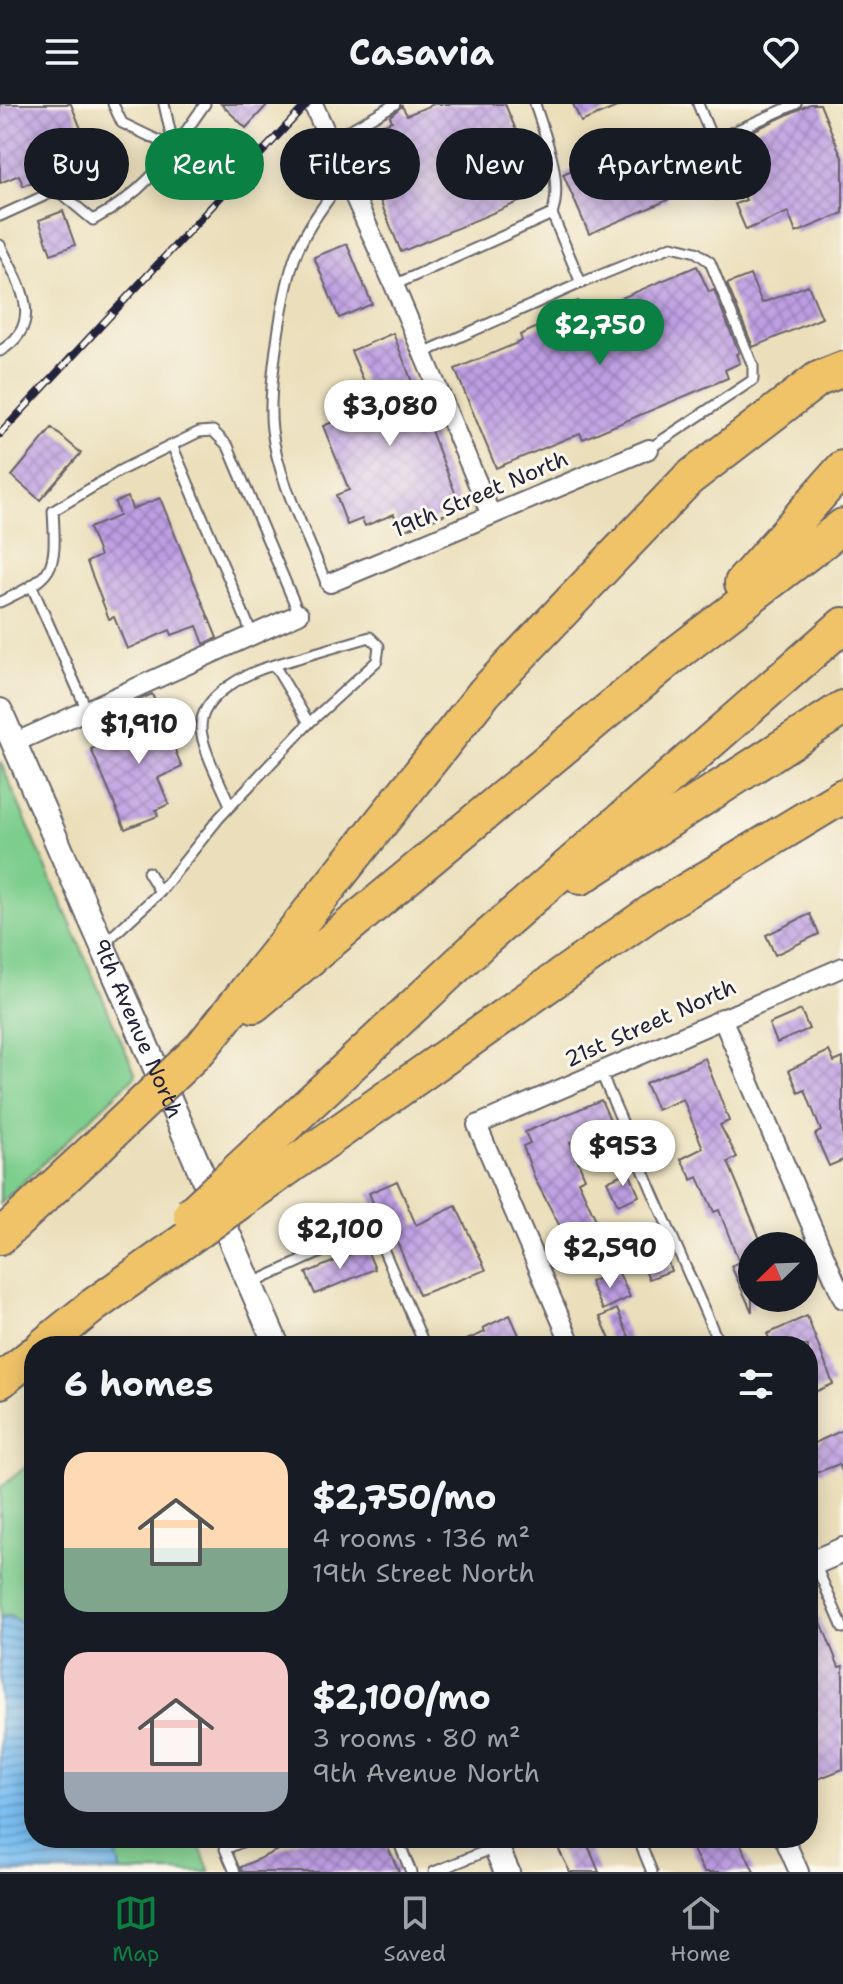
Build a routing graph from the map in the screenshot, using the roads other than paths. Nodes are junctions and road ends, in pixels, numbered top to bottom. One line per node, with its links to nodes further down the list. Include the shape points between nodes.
1 (113, 104): 15 (lane, via 122,123)
2 (164, 104): 9 (lane)
3 (205, 104): 10 (lane)
4 (313, 104): 11 (street)
5 (395, 104): 12 (lane)
6 (535, 104): 19 (lane, via 551,159 556,202)
7 (698, 104): 13 (lane)
8 (796, 104): 14 (lane)
9 (169, 128)
10 (188, 128)
11 (323, 128)
12 (353, 128)
13 (708, 128)
14 (742, 128)
15 (145, 134)
16 (145, 184): 20 (lane, via 126,202 93,220 57,190)
17 (329, 200): 32 (lane, via 294,260 272,380 271,429)
18 (356, 200): 23 (street)
19 (552, 214): 22 (lane); 23 (lane)
20 (0, 216)
21 (0, 245): 24 (lane, via 27,302 24,326)
22 (581, 283): 25 (lane); 28 (lane, via 672,246 696,252 710,262 753,366 753,380)
23 (394, 285): 25 (street)
24 (0, 351)
25 (423, 353): 30 (street)
26 (843, 369): 53 (highway, via 818,379 688,479 485,692)
27 (172, 445): 33 (lane, via 53,511 55,550 47,574); 35 (lane, via 213,431 228,446); 37 (lane)
28 (649, 449): 30 (street, 19th Street North)
29 (843, 468): 38 (highway)
30 (491, 515): 32 (street, 19th Street North)
31 (843, 526): 38 (highway)
32 (330, 583)
33 (32, 587): 34 (lane); 41 (lane)
34 (0, 602)
35 (299, 614): 37 (street)
36 (843, 625): 49 (highway)
37 (253, 636): 41 (street)
38 (677, 653): 53 (highway)
39 (274, 665): 43 (lane); 43 (lane, via 370,637 379,646 377,661); 46 (lane, via 252,671 209,704 201,728)
40 (843, 708): 49 (highway)
41 (87, 710): 44 (street)
42 (0, 711): 44 (street, 9th Avenue North)
43 (309, 723): 46 (lane)
44 (14, 743): 50 (street, 9th Avenue North)
45 (843, 796): 55 (highway, via 656,909)
46 (230, 805): 48 (lane)
47 (148, 872): 48 (lane)
48 (160, 892): 50 (lane)
49 (483, 941): 55 (highway)
50 (103, 945): 57 (street, 9th Avenue North)
51 (843, 967): 52 (street, 21st Street North)
52 (722, 1018): 54 (street, 21st Street North); 58 (street)
53 (201, 1048): 56 (highway, bridge)
54 (600, 1071): 62 (street, 21st Street North, via 477,1125); 63 (lane)
55 (237, 1188): 59 (highway, bridge)
56 (0, 1237)
57 (250, 1285): 60 (street, 9th Avenue North); 61 (lane, via 374,1228)
58 (843, 1299)
59 (55, 1336)
60 (273, 1336)
61 (421, 1336)
62 (568, 1336)
63 (716, 1336)
64 (24, 1362): 65 (highway)
65 (0, 1381)
66 (843, 1550): 67 (street)
67 (818, 1557)
68 (818, 1576): 69 (lane)
69 (843, 1628)
70 (227, 1848): 76 (lane)
71 (401, 1848): 77 (lane)
72 (482, 1848): 78 (lane)
73 (497, 1848): 79 (street)
74 (642, 1848): 80 (lane)
75 (788, 1848): 81 (street)
76 (235, 1872)
77 (411, 1872)
78 (434, 1872)
79 (507, 1872)
80 (652, 1872)
81 (799, 1872)

